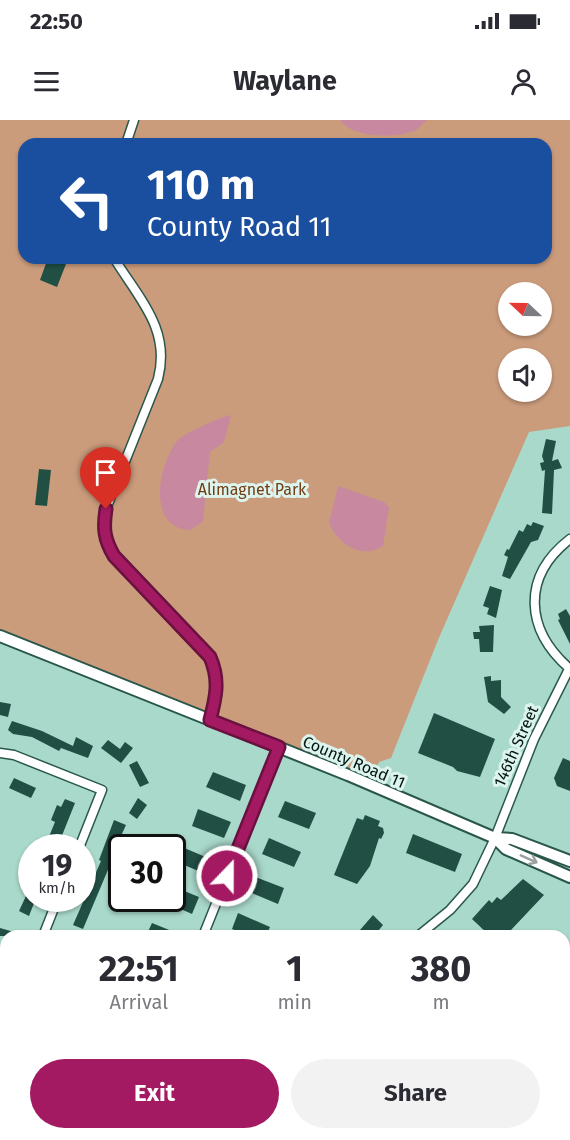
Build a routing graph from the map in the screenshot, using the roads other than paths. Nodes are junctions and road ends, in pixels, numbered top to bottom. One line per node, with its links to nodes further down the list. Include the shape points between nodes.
1 (134, 120): 2 (street)
2 (128, 138)
3 (118, 264): 7 (street, via 154,323 163,362 106,509 106,543 210,657 218,687)
4 (570, 539): 6 (street, via 543,567 536,586 534,611 539,633)
5 (0, 636): 7 (street, County Road 11)
6 (569, 669): 11 (street, 146th Street, via 534,739)
7 (210, 720): 8 (street, County Road 11)
8 (279, 747): 11 (street, County Road 11); 16 (street)
9 (0, 753): 10 (street, via 102,790)
10 (84, 834)
11 (495, 838): 12 (street, County Road 11, via 512,839); 13 (street, County Road 11, one-way to 13, via 506,849); 17 (street, 146th Street, via 473,884)
12 (570, 861)
13 (570, 877)
14 (52, 912): 15 (street)
15 (45, 930)
16 (205, 930)
17 (425, 930)

